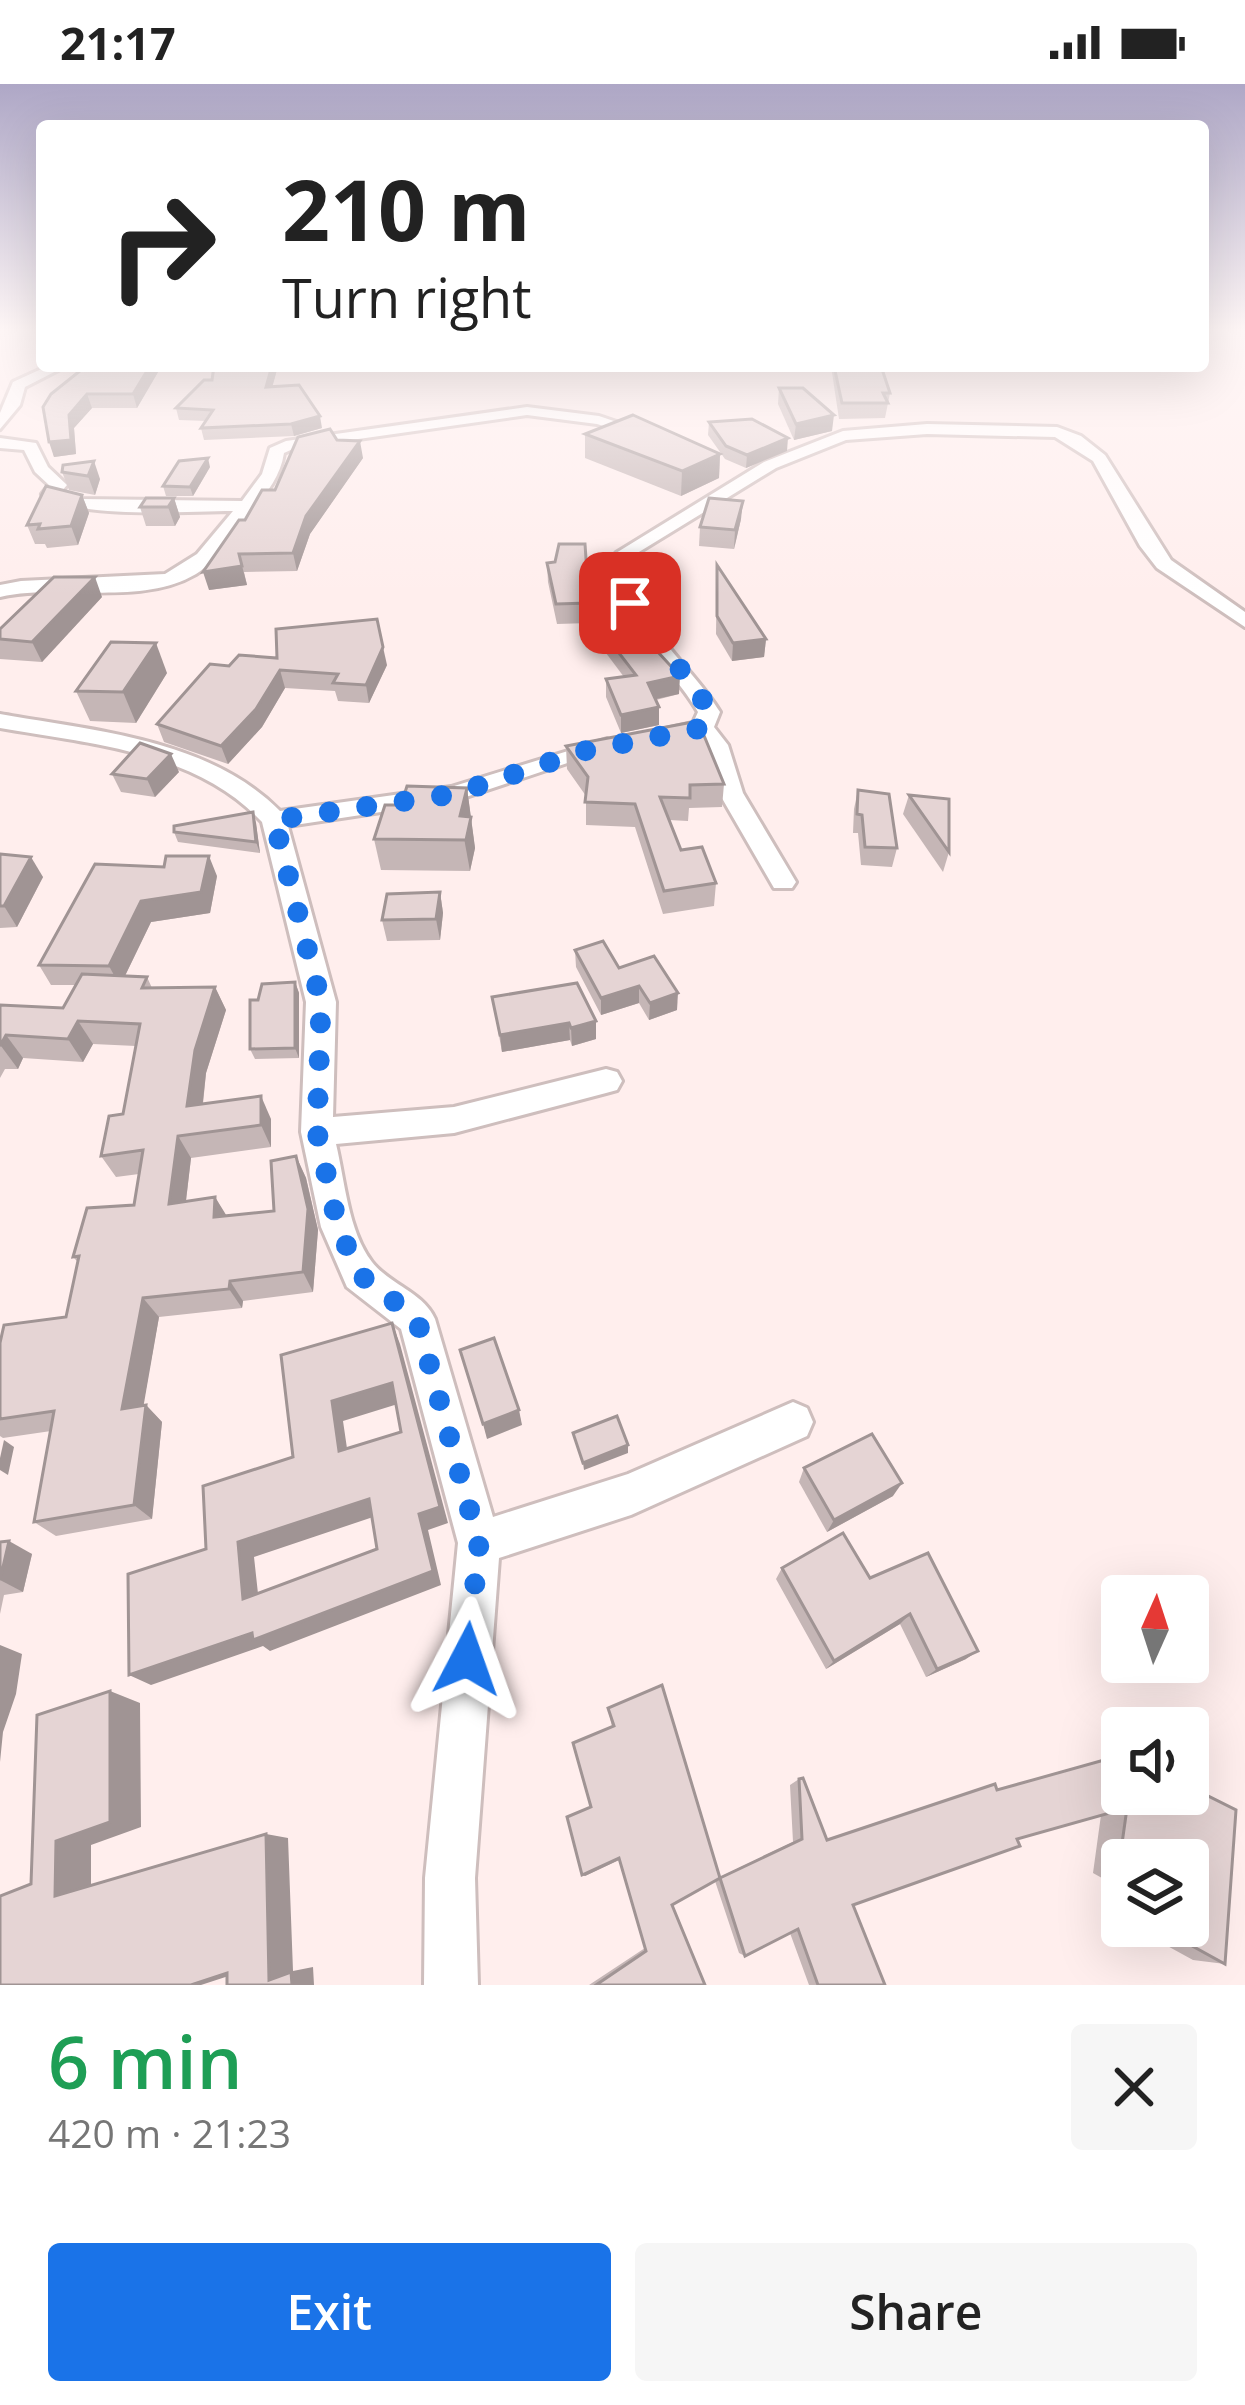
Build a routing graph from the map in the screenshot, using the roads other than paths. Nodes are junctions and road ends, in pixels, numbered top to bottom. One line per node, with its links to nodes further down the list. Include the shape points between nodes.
1 (475, 418): 5 (street, via 291,444 275,452)
2 (581, 418): 3 (street)
3 (657, 439)
4 (0, 443): 5 (street, via 30,446 58,485 50,494 76,505)
5 (246, 506): 6 (street, via 177,576)
6 (0, 591)
7 (1245, 621): 9 (street, via 1164,564 1099,458 1068,435 859,433 738,476 630,546 620,569 625,592 702,698 709,722)
8 (0, 721): 10 (street, via 158,754 229,779 260,799)
9 (702, 728): 10 (street, via 584,751 454,794); 11 (street)
10 (274, 820): 13 (street, via 321,1002)
11 (783, 881)
12 (607, 1081): 13 (street, via 454,1120)
13 (317, 1132): 15 (street, via 338,1227 360,1275 417,1319)
14 (793, 1422): 15 (street, via 631,1494)
15 (479, 1544): 16 (street, via 450,1878)
16 (451, 1985)

